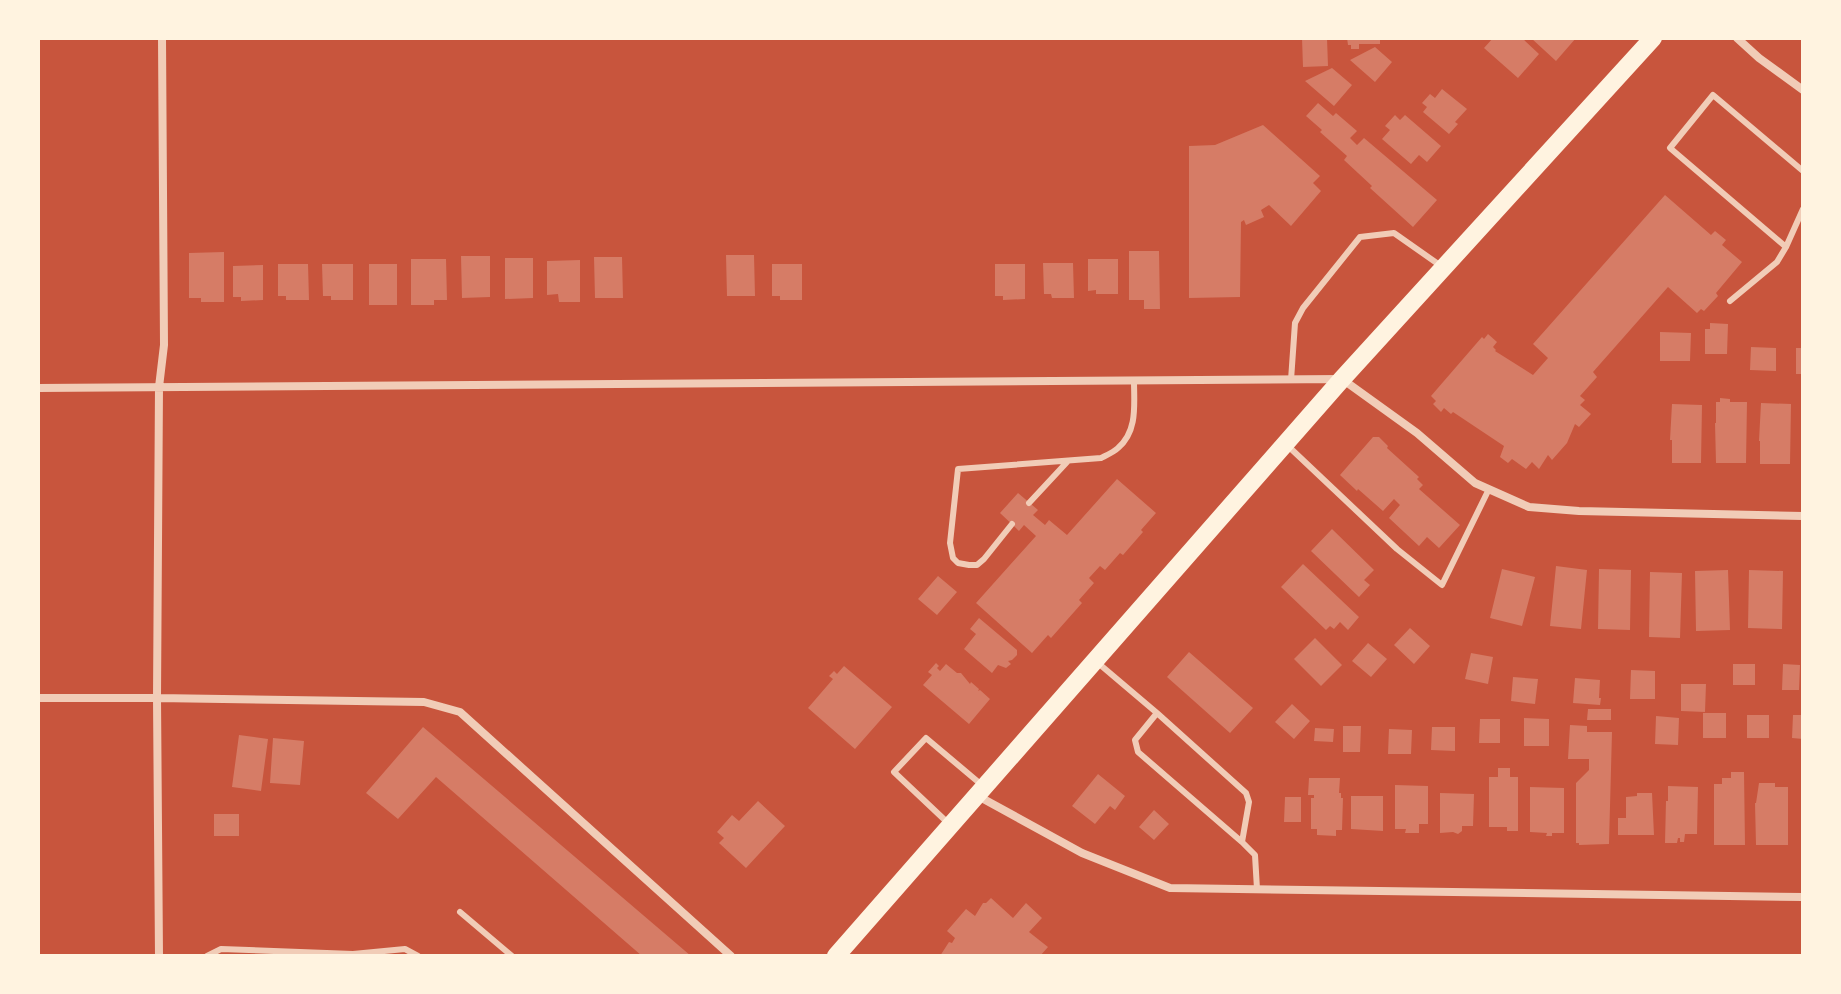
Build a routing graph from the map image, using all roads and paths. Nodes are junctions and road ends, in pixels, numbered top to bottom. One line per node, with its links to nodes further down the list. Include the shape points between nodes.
1 (162, 38): 13 (street, via 164,345)
2 (1653, 38): 8 (main road)
3 (1737, 38): 4 (street)
4 (1803, 90)
5 (1803, 171): 7 (lane, via 1713,95 1670,148)
6 (1803, 209): 7 (lane)
7 (1786, 247): 9 (lane, via 1777,262)
8 (1444, 268): 10 (main road); 11 (lane, via 1394,233 1360,237 1295,323)
9 (1730, 301)
10 (1342, 379): 11 (street); 15 (main road); 17 (street)
11 (1291, 380): 12 (street)
12 (1134, 381): 13 (street); 16 (lane, via 1133,424 1118,448 1101,458)
13 (159, 387): 14 (street); 23 (street)
14 (38, 388)
15 (1286, 444): 17 (lane, via 1442,585); 21 (main road)
16 (1068, 461): 18 (lane); 20 (lane, via 958,469 953,558 977,565)
17 (1489, 489): 19 (street, via 1529,507)
18 (1029, 503)
19 (1803, 516)
20 (1012, 524)
21 (1096, 660): 24 (lane); 25 (main road)
22 (38, 698): 23 (street)
23 (157, 698): 31 (street); 35 (street, via 424,702 460,712)
24 (1157, 713): 27 (lane, via 1246,793); 27 (lane, via 1135,740 1138,752)
25 (980, 791): 26 (main road); 26 (lane, via 926,738 894,772); 28 (street, via 1082,853 1170,888)
26 (951, 826): 36 (main road)
27 (1242, 842): 28 (lane, via 1255,855)
28 (1257, 889): 29 (street)
29 (1803, 897)
30 (460, 912): 34 (lane)
31 (159, 956)
32 (207, 956): 33 (lane, via 221,949 353,954 405,949)
33 (418, 956)
34 (512, 956)
35 (731, 956)
36 (836, 956)

